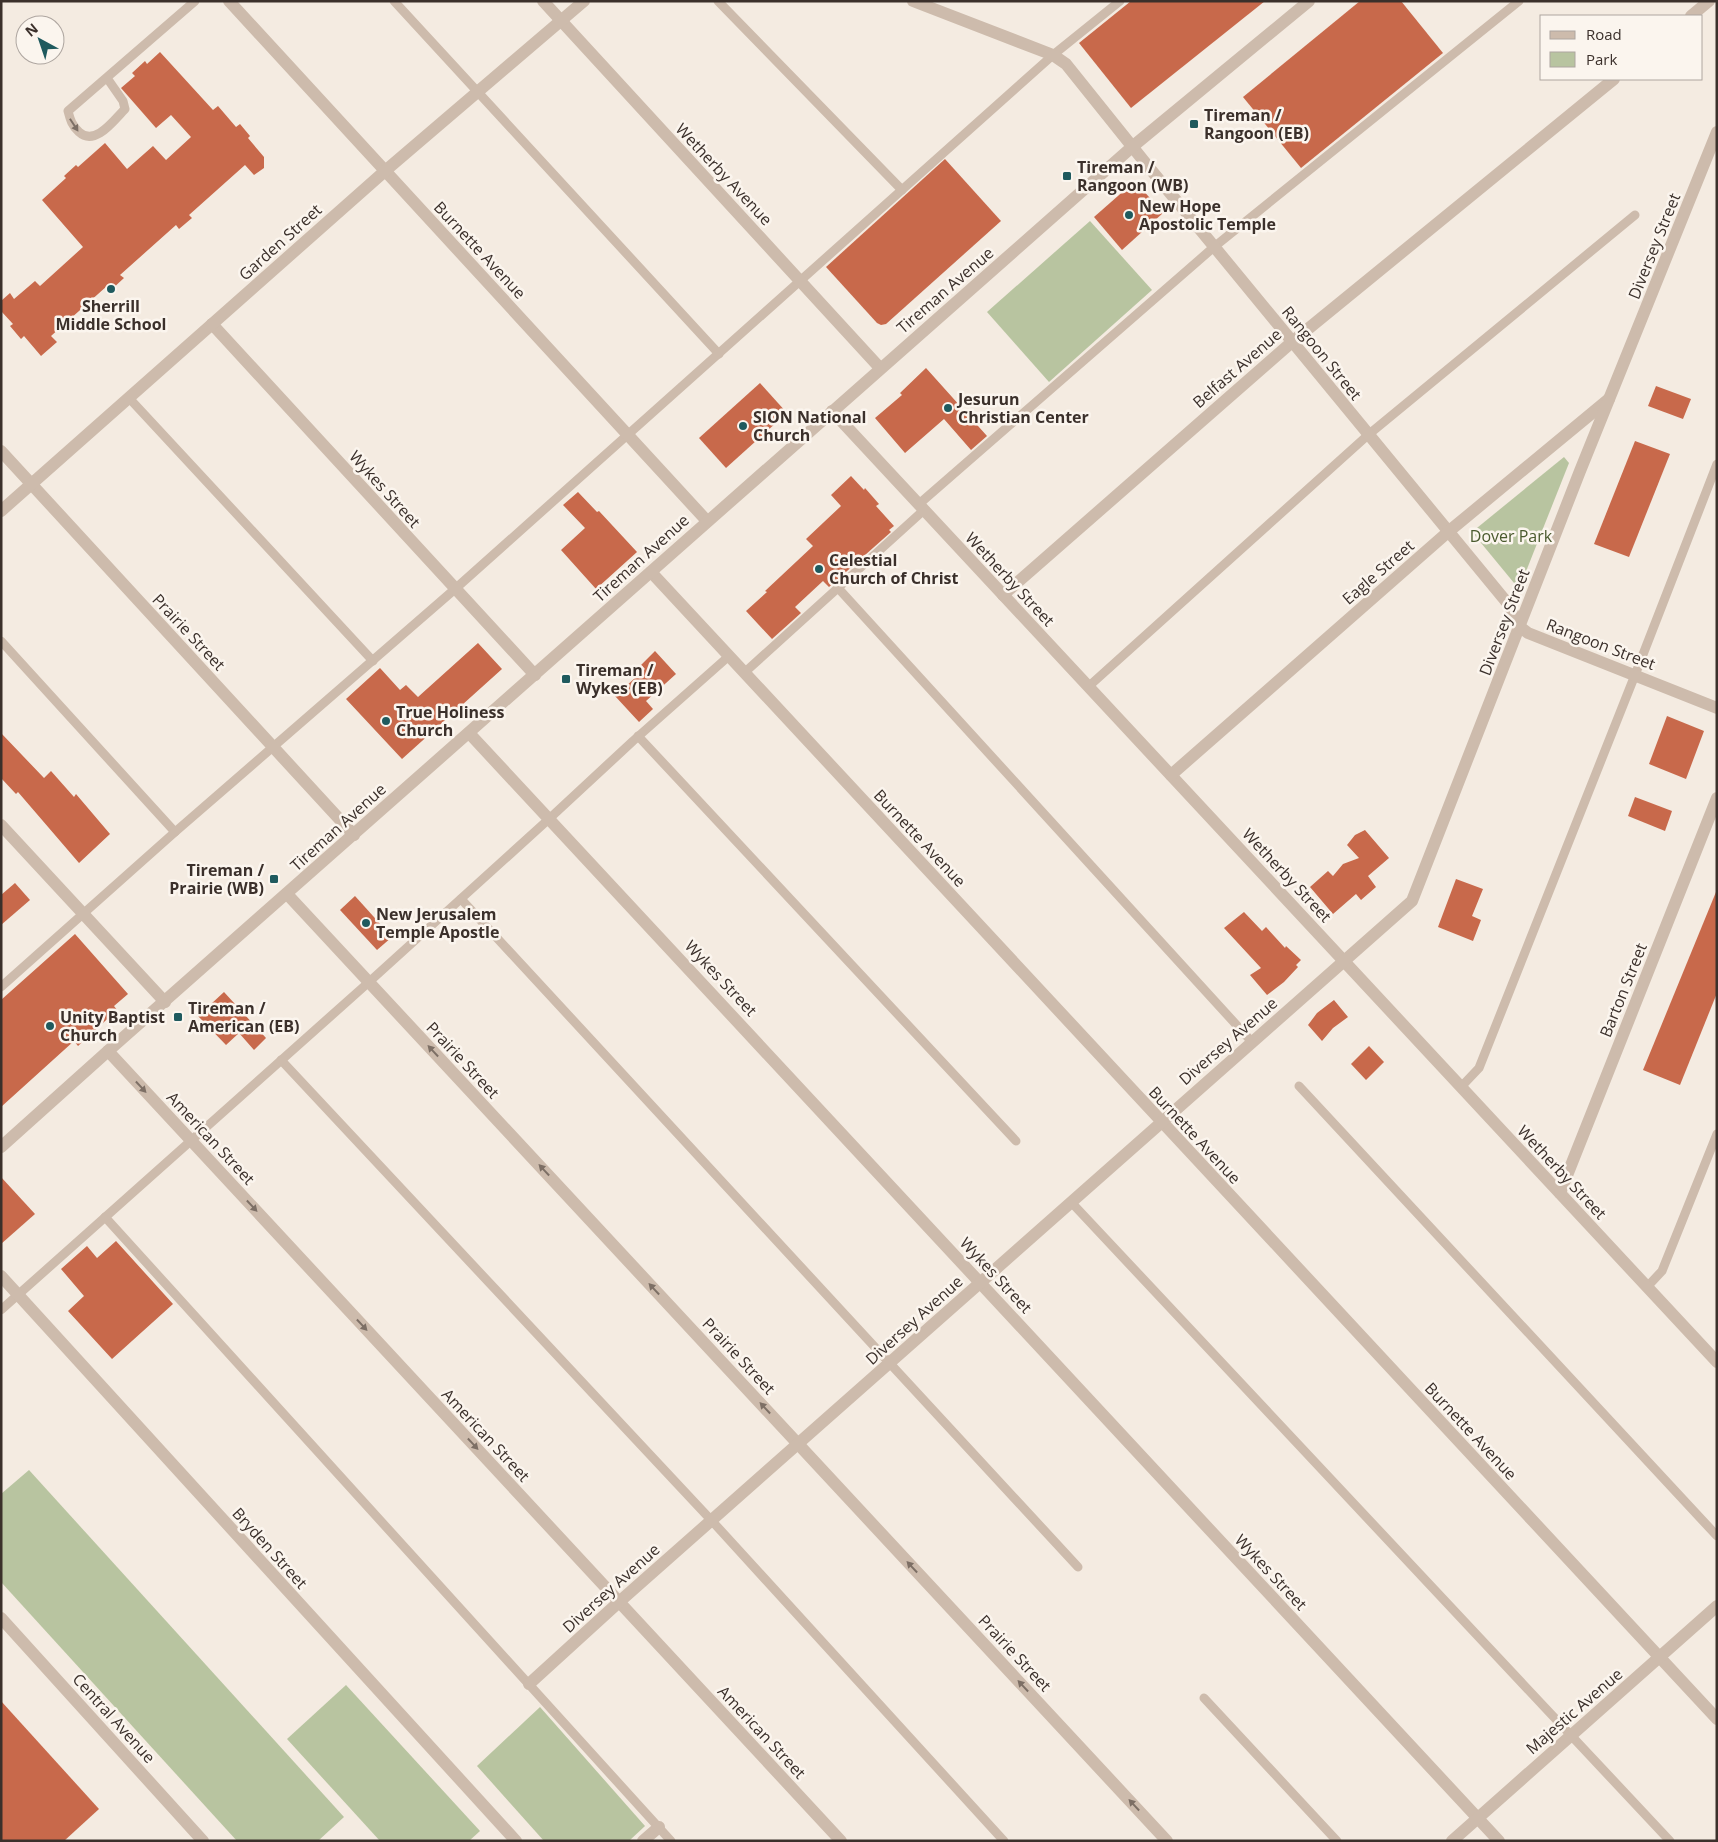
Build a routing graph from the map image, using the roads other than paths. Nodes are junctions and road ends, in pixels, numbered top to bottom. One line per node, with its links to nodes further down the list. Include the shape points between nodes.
1 (195, 1): 15 (lane)
2 (229, 1): 20 (street, Burnette Avenue)
3 (394, 1): 17 (lane)
4 (543, 1): 13 (street, Wetherby Avenue)
5 (584, 1): 13 (street, Garden Street)
6 (718, 1): 21 (lane)
7 (913, 1): 14 (street, Rangoon Street)
8 (1120, 1): 14 (lane)
9 (1310, 1): 19 (street, Tireman Avenue)
10 (1519, 1): 23 (lane)
11 (1709, 1): 12 (street)
12 (1692, 15)
13 (561, 21): 17 (street, Garden Street); 24 (street, Wetherby Avenue)
14 (1052, 56): 19 (street, Rangoon Street, via 1066,64); 21 (lane)
15 (107, 78): 15 (lane, one-way to 15, via 68,111 75,128 84,136 93,137 102,132 125,109 124,101)
16 (1613, 80): 26 (street, Belfast Avenue)
17 (478, 93): 20 (street, Garden Street); 27 (lane)
18 (1717, 132): 29 (street, Diversey Street)
19 (1132, 147): 23 (street, Rangoon Street); 28 (street, Tireman Avenue)
20 (385, 171): 25 (street, Garden Street); 32 (street, Burnette Avenue)
21 (902, 190): 24 (lane)
22 (1635, 216): 33 (lane)
23 (1214, 247): 26 (street, Rangoon Street); 37 (lane)
24 (800, 281): 27 (lane); 28 (street, Wetherby Avenue)
25 (212, 324): 30 (street, Garden Street); 43 (street, Wykes Street)
26 (1292, 342): 33 (street, Rangoon Street); 44 (street, Belfast Avenue)
27 (719, 354): 32 (lane)
28 (880, 368): 31 (street, Tireman Avenue)
29 (1610, 397): 40 (street, Eagle Street); 45 (street, Diversey Street)
30 (129, 398): 36 (street, Garden Street); 48 (lane)
31 (832, 411): 37 (street, Wetherby Street); 39 (street, Tireman Avenue)
32 (628, 435): 39 (street, Burnette Avenue); 43 (lane)
33 (1368, 435): 40 (street, Rangoon Street); 52 (lane)
34 (1, 451): 36 (street, Prairie Street)
35 (1717, 464): 51 (lane)
36 (32, 484): 38 (street, Garden Street); 56 (street, Prairie Street)
37 (921, 507): 42 (lane); 44 (street, Wetherby Street)
38 (1, 511)
39 (707, 521): 41 (street, Tireman Avenue)
40 (1448, 532): 45 (street, Rangoon Street, via 1509,606); 57 (street, Eagle Street)
41 (651, 572): 47 (street, Burnette Avenue); 50 (street, Tireman Avenue)
42 (838, 588): 49 (lane); 70 (lane)
43 (455, 589): 48 (lane); 50 (street, Wykes Street)
44 (1003, 595): 52 (street, Wetherby Street)
45 (1520, 627): 51 (street, Rangoon Street, via 1528,633); 66 (street, Diversey Street, via 1412,901)
46 (1, 641): 61 (lane)
47 (729, 656): 49 (street, Burnette Avenue); 55 (lane)
48 (373, 661): 56 (lane)
49 (744, 673): 75 (street, Burnette Avenue)
50 (535, 674): 54 (street, Tireman Avenue)
51 (1635, 674): 53 (street, Rangoon Street); 74 (lane, via 1479,1068)
52 (1088, 686): 57 (street, Wetherby Street)
53 (1717, 708)
54 (469, 733): 59 (street, Wykes Street); 62 (street, Tireman Avenue)
55 (638, 736): 59 (lane); 78 (lane)
56 (273, 748): 61 (lane); 62 (street, Prairie Street)
57 (1171, 775): 66 (street, Wetherby Street)
58 (1717, 798): 80 (street, Barton Street)
59 (550, 818): 64 (lane); 84 (street, Wykes Street)
60 (1, 824): 65 (street)
61 (175, 832): 65 (lane)
62 (354, 835): 63 (street, Tireman Avenue)
63 (287, 894): 67 (street, Prairie Street); 69 (street, Tireman Avenue)
64 (461, 899): 67 (lane); 89 (lane)
65 (83, 913): 68 (lane); 69 (street)
66 (1344, 961): 70 (street, Diversey Avenue); 74 (street, Wetherby Street)
67 (369, 982): 72 (lane); 90 (street, Prairie Street, one-way to 67)
68 (1, 987)
69 (164, 1002): 71 (street, Tireman Avenue)
70 (1252, 1042): 75 (street, Diversey Avenue)
71 (108, 1051): 77 (street, American Street, one-way to 77); 79 (street, Tireman Avenue)
72 (281, 1060): 77 (lane); 91 (lane)
73 (1299, 1086): 92 (lane)
74 (1461, 1087): 80 (street, Wetherby Street)
75 (1162, 1122): 81 (street, Diversey Avenue); 97 (street, Burnette Avenue)
76 (1717, 1134): 85 (lane, via 1662,1271)
77 (190, 1140): 82 (lane); 94 (street, American Street, one-way to 94)
78 (1016, 1141)
79 (1, 1147)
80 (1560, 1193): 85 (street, Wetherby Street)
81 (1071, 1202): 84 (street, Diversey Avenue); 101 (lane)
82 (105, 1217): 86 (lane); 98 (lane)
83 (1, 1276): 86 (street, Bryden Street)
84 (980, 1282): 89 (street, Diversey Avenue); 102 (street, Wykes Street)
85 (1647, 1287): 88 (street, Wetherby Street)
86 (18, 1294): 87 (lane); 105 (street, Bryden Street)
87 (1, 1310)
88 (1717, 1362)
89 (890, 1363): 90 (street, Diversey Avenue); 93 (lane)
90 (798, 1444): 91 (street, Diversey Avenue); 110 (street, Prairie Street, one-way to 90)
91 (712, 1521): 94 (street, Diversey Avenue); 109 (lane)
92 (1717, 1536)
93 (1078, 1567)
94 (619, 1602): 98 (street, Diversey Avenue); 108 (street, American Street)
95 (1717, 1606): 97 (street, Majestic Avenue)
96 (1, 1618): 104 (street, Central Avenue)
97 (1659, 1657): 100 (street, Burnette Avenue); 101 (street, Majestic Avenue)
98 (529, 1684): 103 (lane)
99 (1204, 1698): 111 (lane)
100 (1717, 1719)
101 (1572, 1735): 102 (street, Majestic Avenue); 114 (lane)
102 (1477, 1818): 112 (street, Majestic Avenue); 113 (street, Wykes Street)
103 (659, 1827): 106 (street); 107 (lane)
104 (203, 1841)
105 (516, 1841)
106 (643, 1841)
107 (671, 1841)
108 (842, 1841)
109 (1004, 1841)
110 (1167, 1841)
111 (1337, 1841)
112 (1452, 1841)
113 (1498, 1841)
114 (1670, 1841)

